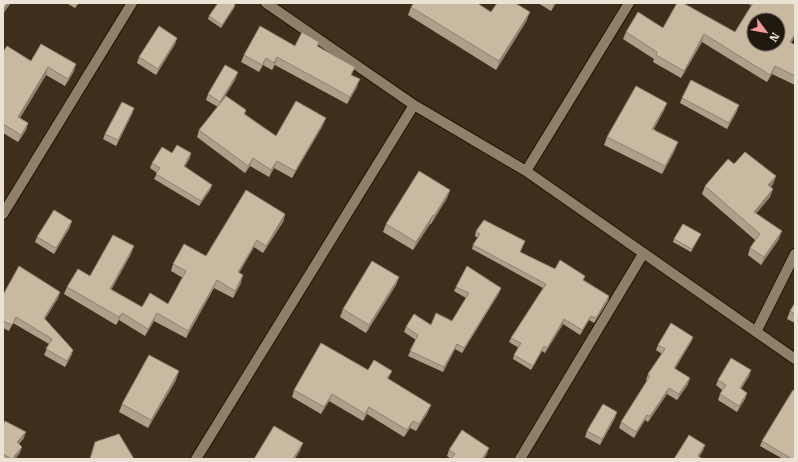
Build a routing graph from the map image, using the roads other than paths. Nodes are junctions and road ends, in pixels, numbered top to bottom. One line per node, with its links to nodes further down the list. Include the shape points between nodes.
1 (132, 3): 6 (street)
2 (266, 3): 4 (street)
3 (628, 3): 5 (street)
4 (414, 105): 5 (street); 11 (street)
5 (526, 171): 7 (street)
6 (3, 214)
7 (643, 254): 9 (street); 12 (street)
8 (795, 254): 9 (street)
9 (756, 332): 10 (street)
10 (795, 359)
11 (196, 459)
12 (520, 459)

